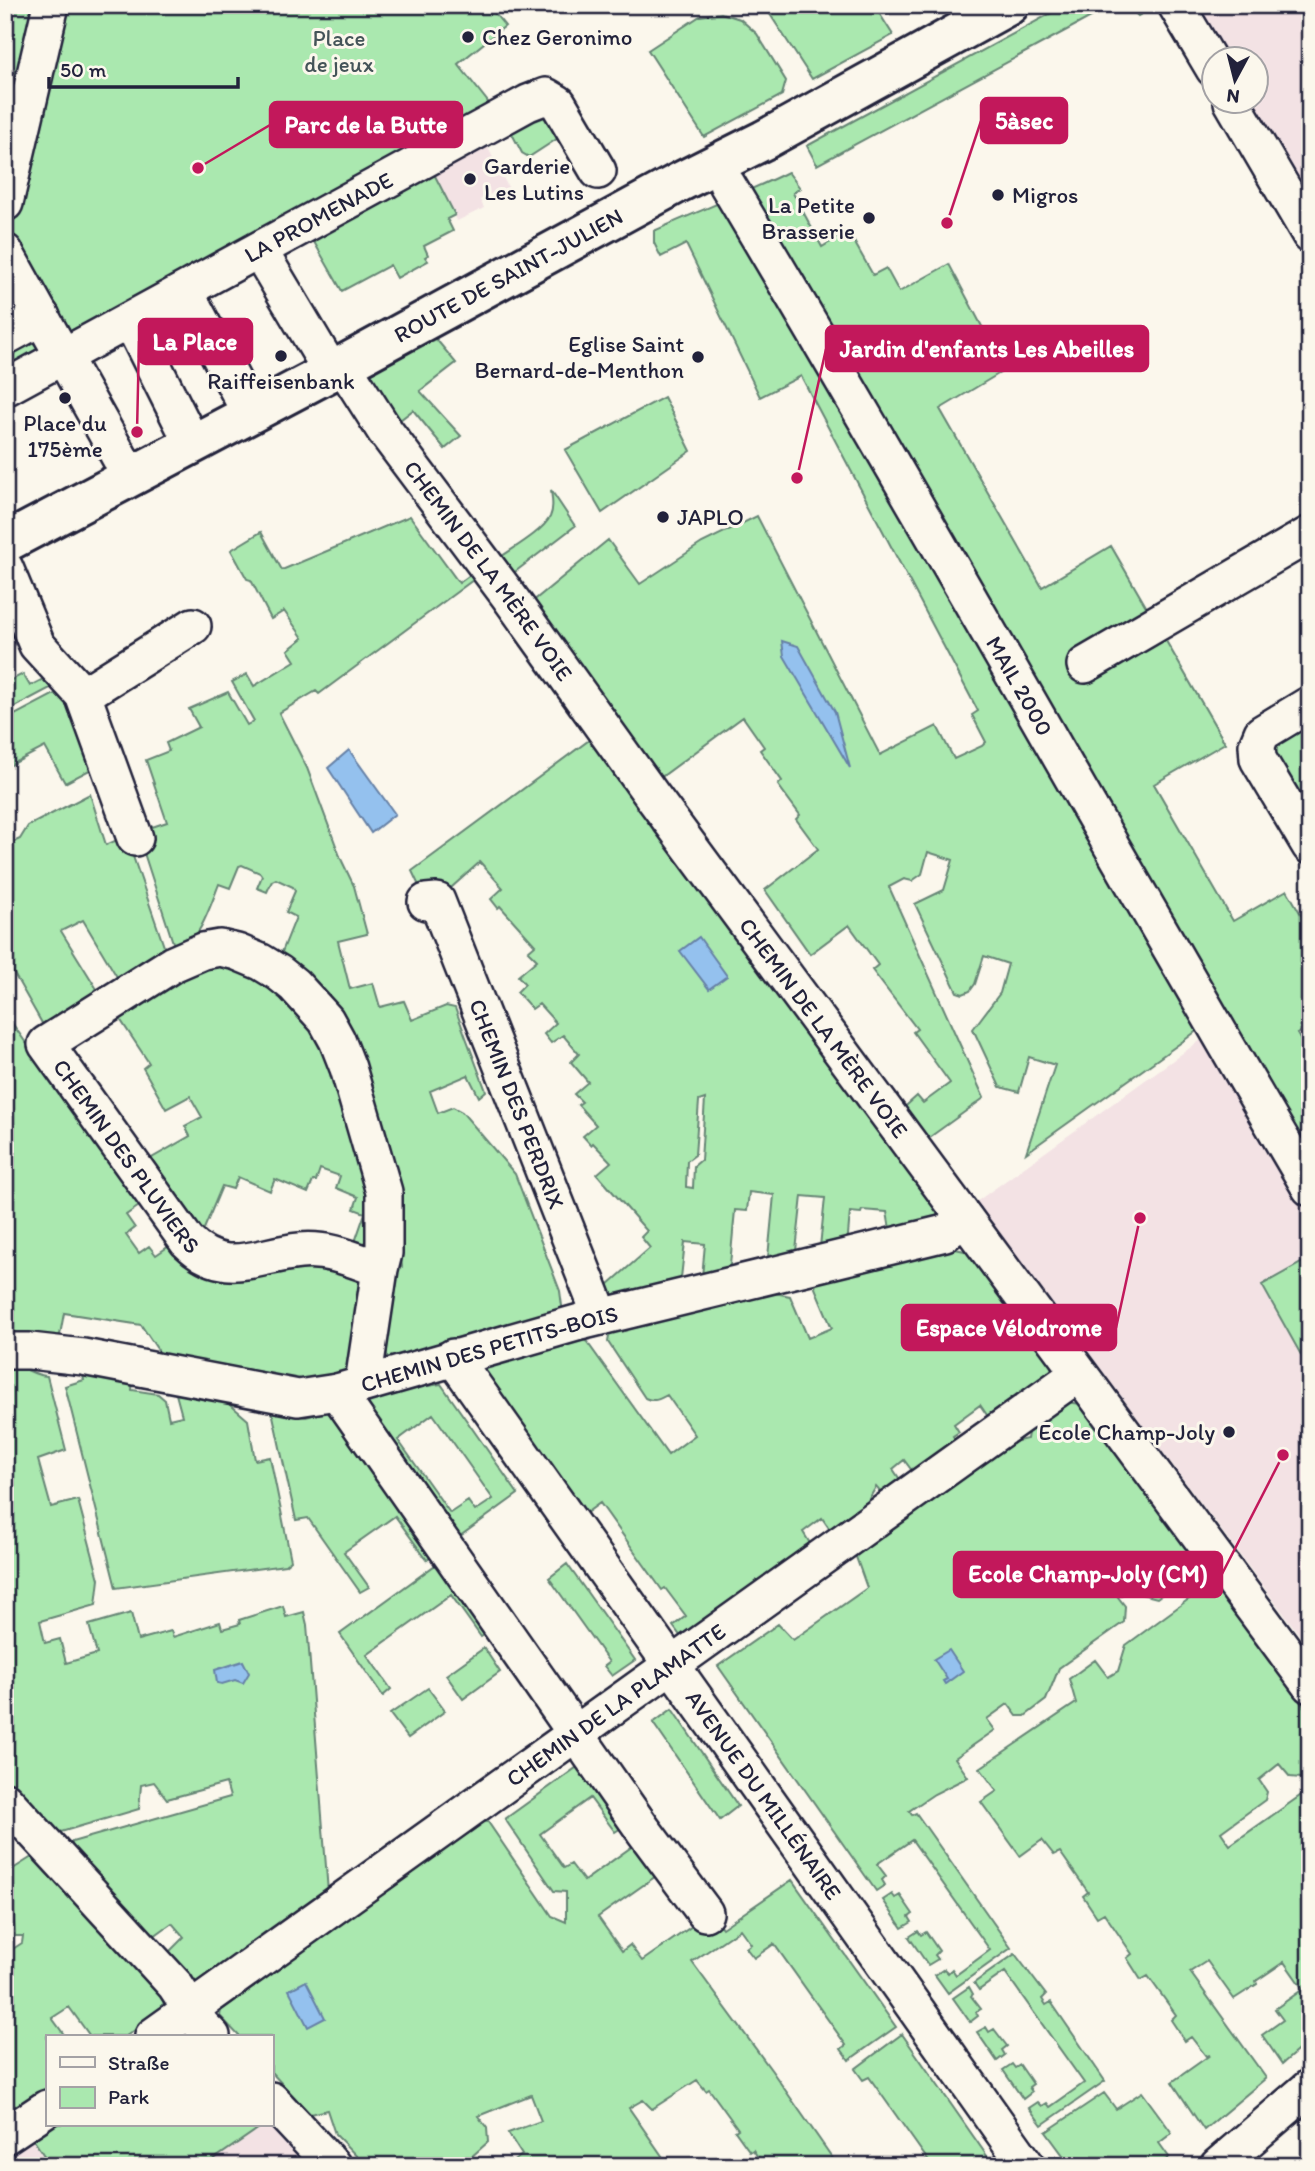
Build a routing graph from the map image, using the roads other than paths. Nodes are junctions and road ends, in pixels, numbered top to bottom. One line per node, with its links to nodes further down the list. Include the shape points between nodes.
1 (51, 5): 8 (street)
2 (1009, 5): 15 (main road, ROUTE DE SAINT-JULIEN)
3 (1176, 5): 4 (street)
4 (1200, 47)
5 (1240, 116): 9 (street)
6 (598, 171): 10 (street, LA PROMENADE, via 558,103 546,96)
7 (727, 184): 30 (street, MAIL 2000)
8 (5, 203)
9 (1310, 236)
10 (260, 250): 14 (street, LA PROMENADE); 15 (street, CHEMIN DE LA MÈRE VOIE)
11 (5, 252): 12 (street)
12 (42, 317): 13 (street); 14 (street)
13 (5, 337)
14 (64, 357): 16 (street, LA PROMENADE); 19 (street)
15 (337, 368): 17 (main road, ROUTE DE SAINT-JULIEN); 31 (street, CHEMIN DE LA MÈRE VOIE)
16 (7, 385)
17 (250, 413): 18 (main road, ROUTE DE SAINT-JULIEN); 18 (street, via 194,308 163,324 139,337)
18 (192, 443): 19 (main road, ROUTE DE SAINT-JULIEN)
19 (130, 476): 21 (main road, ROUTE DE SAINT-JULIEN)
20 (1310, 534): 24 (street)
21 (5, 543)
22 (5, 568): 25 (street, via 37,645)
23 (193, 626): 25 (street)
24 (1085, 665)
25 (83, 695): 27 (street)
26 (1310, 704): 28 (street, via 1262,733 1257,745 1258,759)
27 (135, 838)
28 (1310, 846)
29 (426, 902): 33 (street, CHEMIN DES PERDRIX, via 436,901)
30 (1310, 1188)
31 (965, 1219): 33 (street, CHEMIN DES PETITS-BOIS, via 945,1233); 36 (street, CHEMIN DE LA MÈRE VOIE)
32 (380, 1269): 32 (street, CHEMIN DES PLUVIERS, via 320,1251 239,1263 198,1252 46,1044 173,964 203,951 237,952 279,973 326,1020 348,1068 384,1192); 37 (street, CHEMIN DES PLUVIERS)
33 (601, 1317): 35 (street, CHEMIN DES PETITS-BOIS)
34 (5, 1351): 37 (street, CHEMIN DES PETITS-BOIS, via 83,1357 298,1398)
35 (453, 1357): 37 (street, CHEMIN DES PETITS-BOIS); 38 (street, AVENUE DU MILLÉNAIRE)
36 (1078, 1374): 38 (street, CHEMIN DE LA PLAMATTE); 39 (street, CHEMIN DE LA MÈRE VOIE)
37 (350, 1387): 40 (street)
38 (672, 1664): 40 (street, CHEMIN DE LA PLAMATTE); 50 (street, AVENUE DU MILLÉNAIRE)
39 (1310, 1685)
40 (576, 1735): 42 (street); 43 (street, CHEMIN DE LA PLAMATTE)
41 (5, 1800): 43 (street, via 175,1985)
42 (705, 1913)
43 (202, 2023): 44 (street, CHEMIN DE LA PLAMATTE)
44 (157, 2035)
45 (1310, 2087): 51 (street)
46 (273, 2102): 49 (street)
47 (46, 2109): 48 (street)
48 (5, 2136)
49 (333, 2166)
50 (1027, 2166)
51 (1218, 2166)

